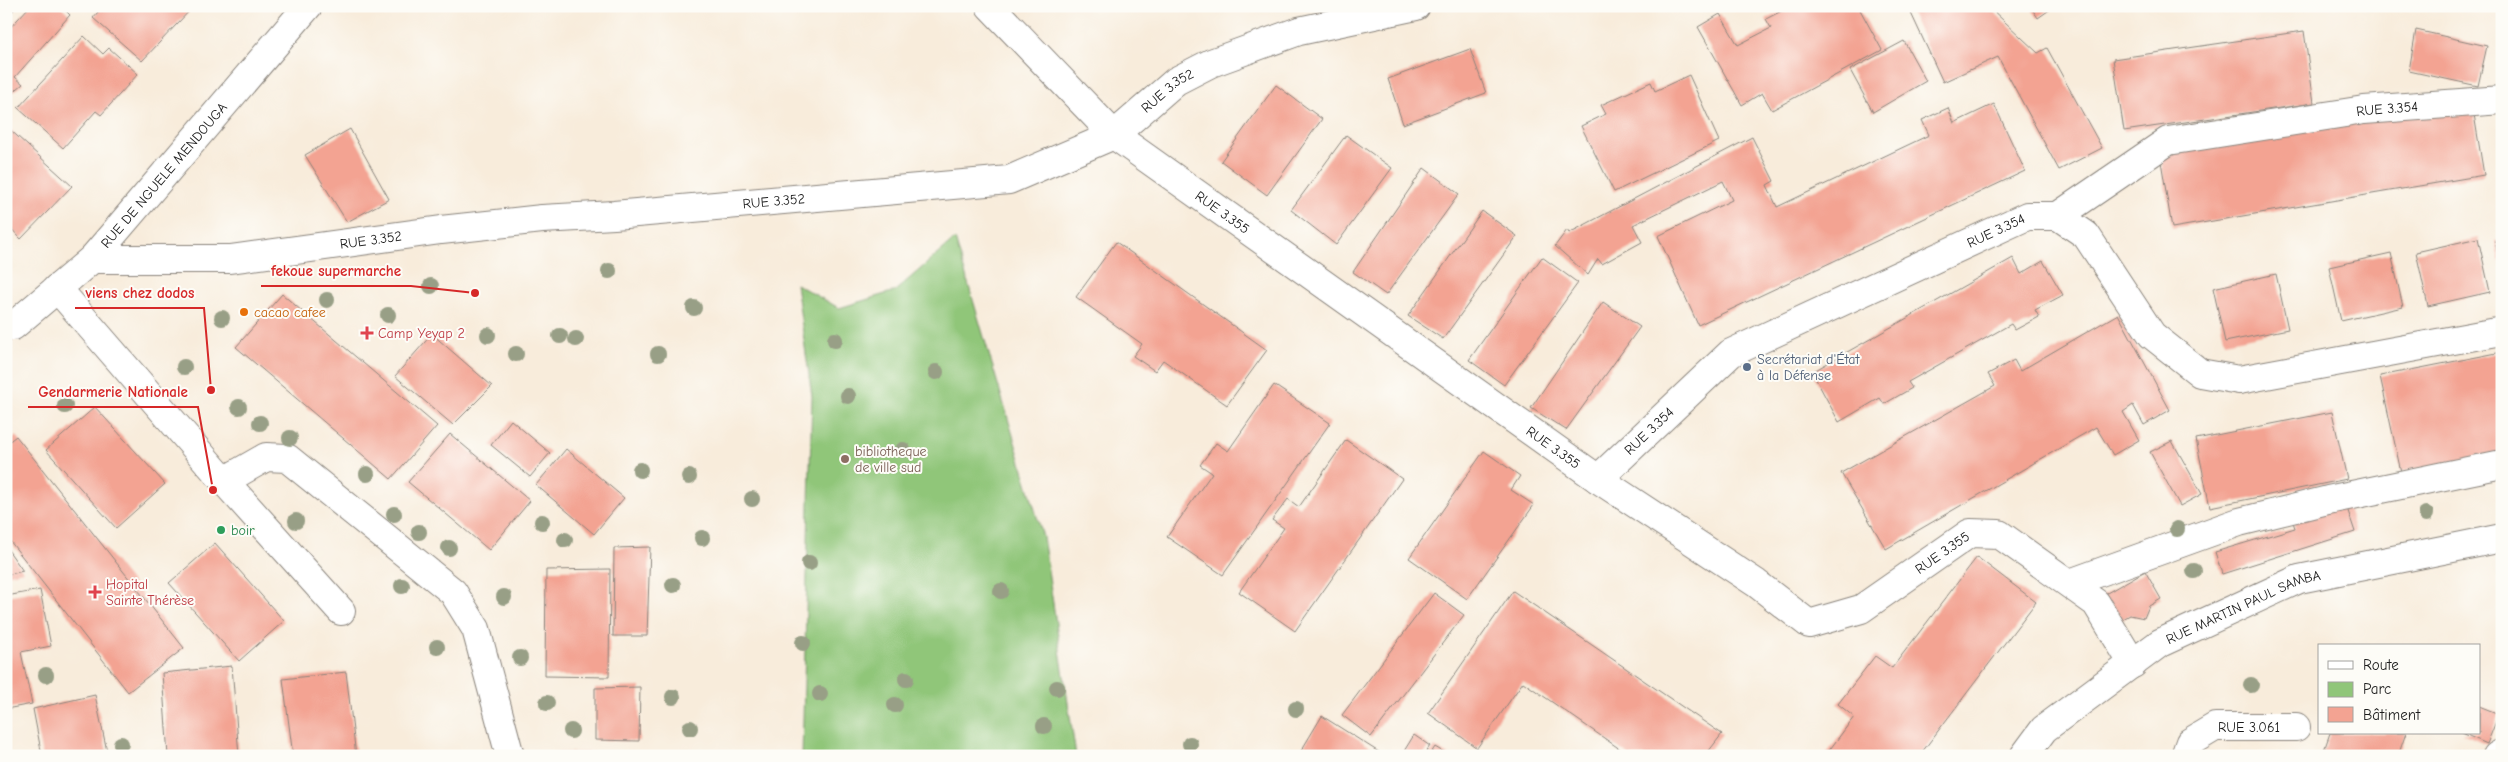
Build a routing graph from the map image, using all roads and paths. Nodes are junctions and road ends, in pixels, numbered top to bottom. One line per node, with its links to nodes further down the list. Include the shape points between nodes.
1 (308, 6): 7 (street, RUE DE NGUELE MENDOUGA)
2 (990, 6): 5 (street, RUE 3.355)
3 (1416, 6): 5 (street, RUE 3.352, via 1299,31 1211,63 1176,81)
4 (2502, 100): 6 (street, RUE 3.354, via 2364,110 2168,141)
5 (1114, 135): 7 (street, RUE 3.352, via 1009,180 542,219 230,259); 12 (street, RUE 3.355)
6 (2058, 216): 10 (street, via 2086,235 2152,335 2200,373 2239,380); 12 (street, RUE 3.354, via 2028,216 1731,353)
7 (92, 259): 8 (street, RUE DE NGUELE MENDOUGA)
8 (57, 288): 9 (street, RUE DE NGUELE MENDOUGA); 13 (street)
9 (8, 328)
10 (2502, 330)
11 (2502, 464): 15 (street, via 2239,522)
12 (1598, 479): 15 (street, RUE 3.355, via 1756,583 1809,624 1861,609 1970,533 1999,534)
13 (224, 481): 16 (street); 20 (street, via 266,458 287,458 453,592 476,629)
14 (2502, 538): 17 (street, RUE MARTIN PAUL SAMBA, via 2299,579 2160,644)
15 (2070, 583): 17 (street, RUE 3.355, via 2096,603)
16 (341, 612)
17 (2133, 664): 21 (street, RUE MARTIN PAUL SAMBA, via 2044,729)
18 (2296, 727): 22 (street, RUE 3.061, via 2215,727 2190,742)
19 (2502, 753): 23 (street)
20 (510, 756)
21 (2024, 756)
22 (2185, 756)
23 (2497, 756)

